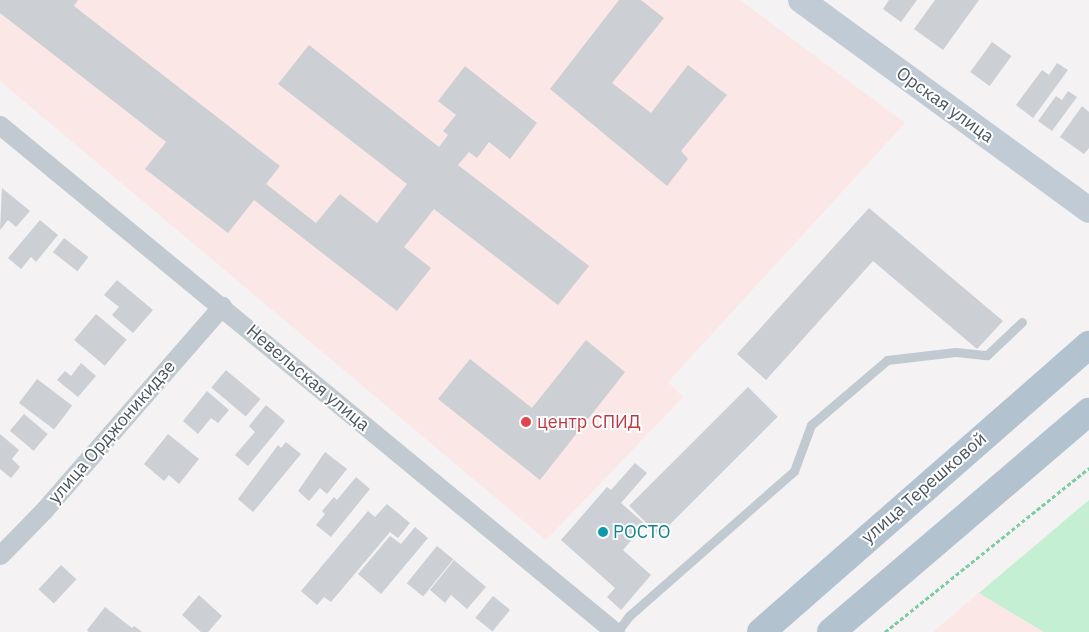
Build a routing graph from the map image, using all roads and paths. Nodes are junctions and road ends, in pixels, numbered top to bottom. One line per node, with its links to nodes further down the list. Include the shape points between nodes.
1 (801, 0): 3 (main road, Орская улица)
2 (0, 125): 4 (street, Невельская улица)
3 (1089, 210)
4 (222, 306): 9 (street, улица Орджоникидзе, via 44,510); 10 (street, Невельская улица)
5 (1022, 322): 10 (lane, via 987,355 956,352 887,360 811,425 794,471)
6 (1089, 345): 11 (main road, улица Терешковой)
7 (1089, 412): 12 (main road)
8 (1089, 468): 13 (path)
9 (0, 555)
10 (616, 632)
11 (760, 632)
12 (830, 632)
13 (885, 632)

